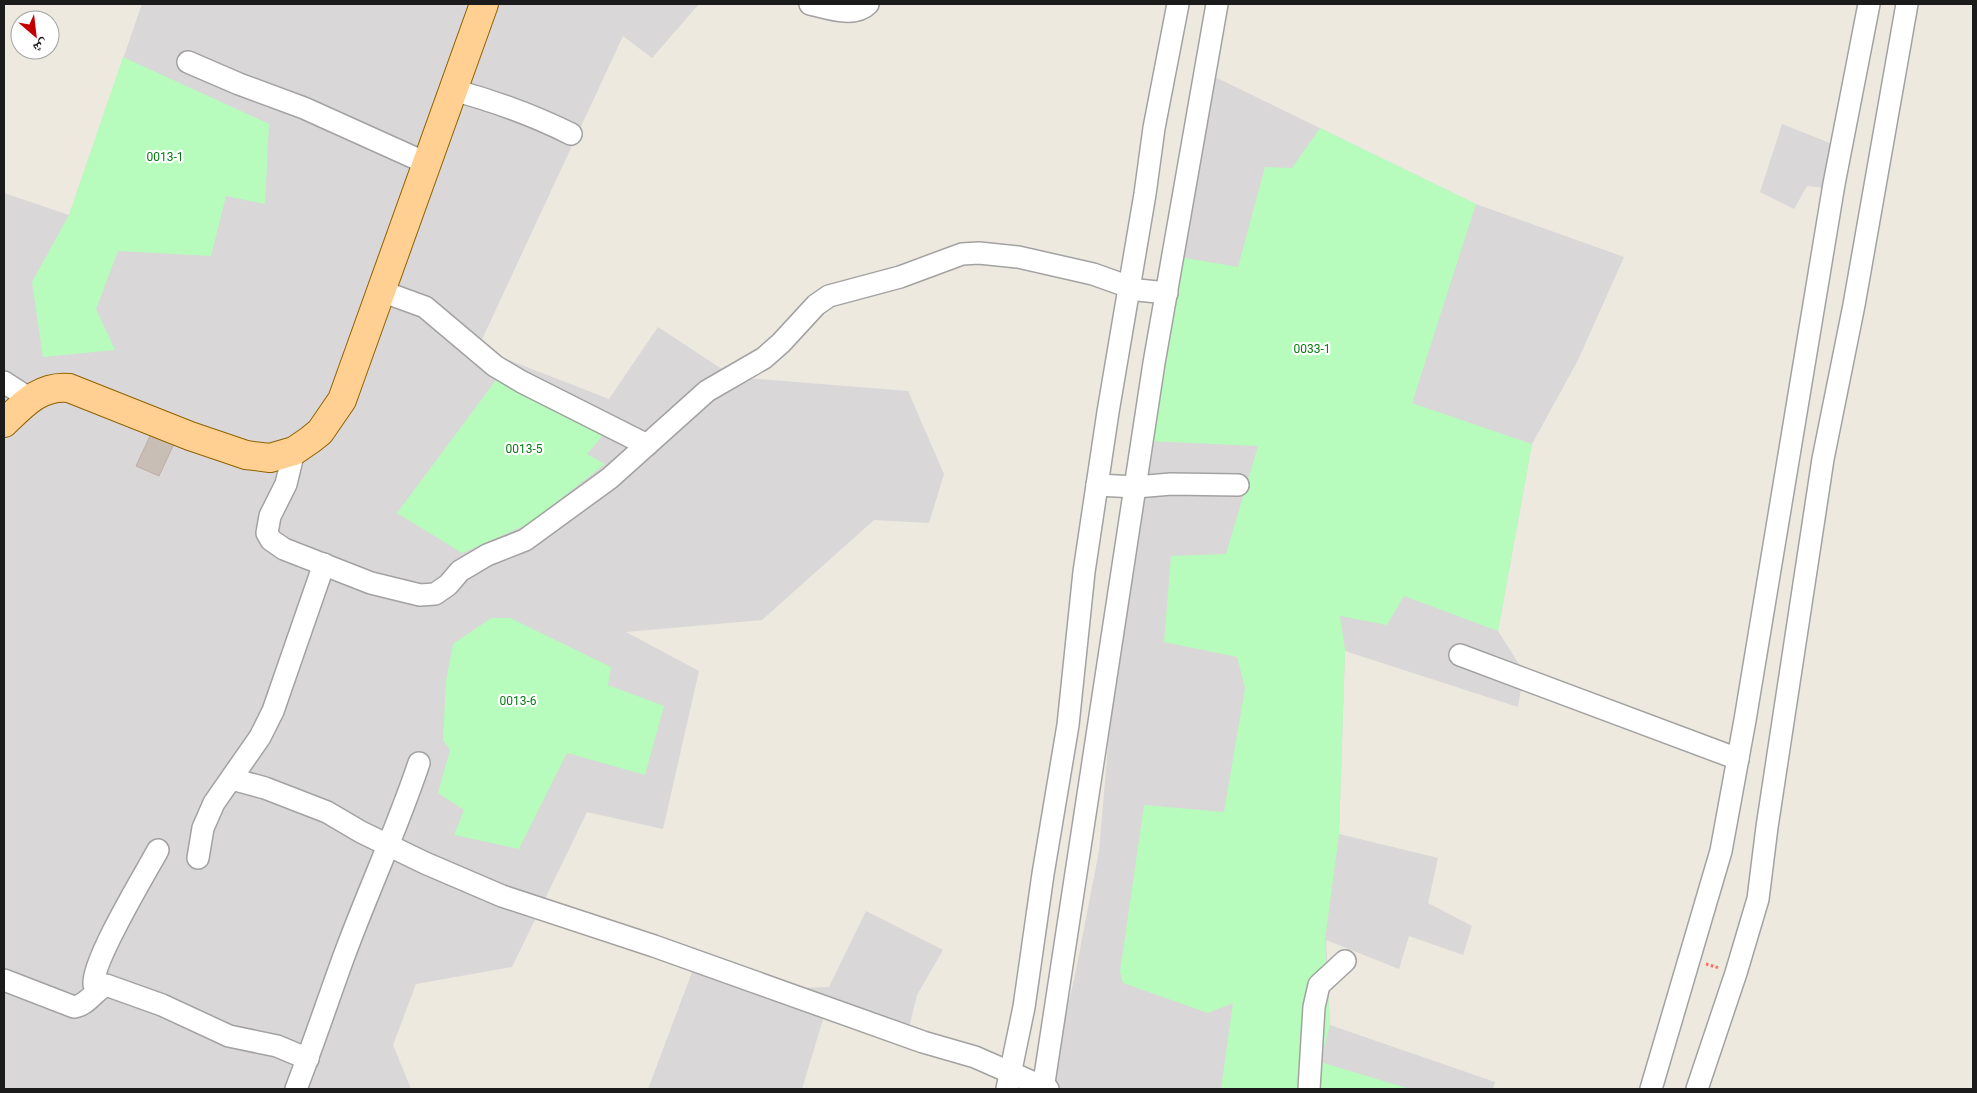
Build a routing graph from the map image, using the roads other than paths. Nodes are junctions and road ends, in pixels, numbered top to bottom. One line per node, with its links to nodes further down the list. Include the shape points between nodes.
1 (484, 4): 9 (main road)
2 (810, 4): 3 (street, via 856,12)
3 (868, 4)
4 (1178, 4): 12 (street, via 1154,128)
5 (1218, 4): 14 (street)
6 (1869, 4): 25 (street, via 1834,184)
7 (1907, 4): 40 (street, via 1854,305 1823,458 1758,898)
8 (188, 62): 11 (street, via 304,108)
9 (453, 90): 10 (street, via 523,112); 11 (main road)
10 (571, 134)
11 (426, 164): 13 (main road)
12 (1133, 288): 14 (street); 18 (street, via 1093,274 1027,259 979,253 962,254 900,277 829,296 764,358 707,391); 20 (street)
13 (381, 291): 18 (street, via 425,307 495,366); 19 (main road, via 342,400 320,432)
14 (1163, 293): 22 (street)
15 (4, 382): 16 (street)
16 (30, 399): 17 (main road); 19 (main road, via 52,388 69,388 190,436 246,454 270,458)
17 (4, 423)
18 (646, 445): 23 (street, via 610,478 525,540 487,554 460,571 435,594 420,595 372,583)
19 (294, 451): 23 (street, via 286,484 270,516 267,533 284,549)
20 (1097, 485): 22 (street); 35 (street, via 1068,725 1024,1007)
21 (1238, 485): 22 (street)
22 (1136, 487): 37 (street)
23 (324, 564): 27 (street, via 273,711)
24 (1460, 655): 25 (street)
25 (1738, 759): 39 (street, via 1721,852)
26 (419, 763): 28 (street)
27 (232, 778): 28 (street, via 327,812); 30 (street, via 207,817)
28 (388, 845): 34 (street); 35 (street, via 502,896 654,946 923,1042 975,1057)
29 (158, 850): 33 (street, via 114,930 97,969 94,983)
30 (198, 858)
31 (1344, 961): 38 (street, via 1319,985 1314,1007)
32 (4, 980): 33 (street, via 74,1006 85,1003)
33 (97, 991): 34 (street, via 106,985 123,990 229,1036 277,1046)
34 (308, 1059): 36 (street)
35 (1008, 1081): 37 (street)
36 (296, 1089)
37 (1045, 1089)
38 (1309, 1089)
39 (1651, 1089)
40 (1697, 1089)

